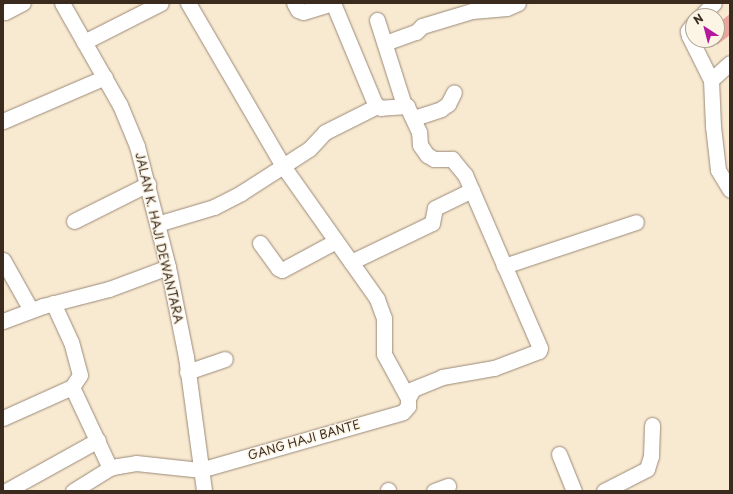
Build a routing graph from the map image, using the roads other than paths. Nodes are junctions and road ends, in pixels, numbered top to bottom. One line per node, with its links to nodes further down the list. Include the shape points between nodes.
1 (22, 3): 8 (street)
2 (62, 3): 10 (street, JALAN K. HAJI DEWANTARA)
3 (161, 3): 10 (street)
4 (188, 3): 21 (street)
5 (294, 3): 6 (street, via 298,10 303,12)
6 (333, 3): 18 (street)
7 (518, 3): 11 (street, via 507,8 472,11 422,26 416,32)
8 (5, 12)
9 (377, 20): 11 (street)
10 (84, 42): 14 (street, JALAN K. HAJI DEWANTARA)
11 (385, 43): 17 (street)
12 (695, 48): 15 (street)
13 (730, 63): 15 (street)
14 (105, 77): 20 (street); 22 (street, JALAN K. HAJI DEWANTARA, via 130,125)
15 (711, 80): 24 (street, via 718,170)
16 (454, 92): 19 (street, via 448,104)
17 (404, 105): 18 (street); 19 (street, via 410,109)
18 (377, 106): 21 (street, via 325,132 309,149)
19 (414, 118): 23 (street, via 420,145 428,155 434,159 452,159 458,164)
20 (3, 121)
21 (283, 166): 27 (street, via 241,193 214,206); 28 (street)
22 (148, 184): 25 (street); 27 (street, JALAN K. HAJI DEWANTARA)
23 (472, 190): 31 (street, via 435,208 432,223); 32 (street)
24 (730, 190)
25 (74, 221)
26 (636, 222): 32 (street)
27 (158, 224): 33 (street, JALAN K. HAJI DEWANTARA)
28 (336, 241): 29 (street, via 282,270); 31 (street)
29 (260, 243)
30 (3, 260): 35 (street)
31 (351, 262): 40 (street, via 382,309 384,354)
32 (504, 266): 40 (street, via 540,348 539,351 494,368 442,377 413,389)
33 (168, 267): 34 (street, via 109,289); 38 (street, JALAN K. HAJI DEWANTARA)
34 (53, 303): 35 (street); 39 (street, via 71,342 80,375)
35 (31, 310): 36 (street)
36 (3, 321)
37 (225, 359): 38 (street)
38 (187, 372): 46 (street, JALAN K. HAJI DEWANTARA)
39 (72, 387): 41 (street); 43 (street)
40 (407, 404): 46 (street, GANG HAJI BANTE)
41 (3, 418)
42 (652, 425): 51 (street, via 651,456 647,469)
43 (98, 440): 45 (street); 48 (street)
44 (559, 454): 50 (street)
45 (110, 468): 46 (street, via 136,463); 47 (street)
46 (200, 470): 49 (street, JALAN K. HAJI DEWANTARA)
47 (81, 488)
48 (6, 491)
49 (204, 491)
50 (574, 491)
51 (604, 491)

